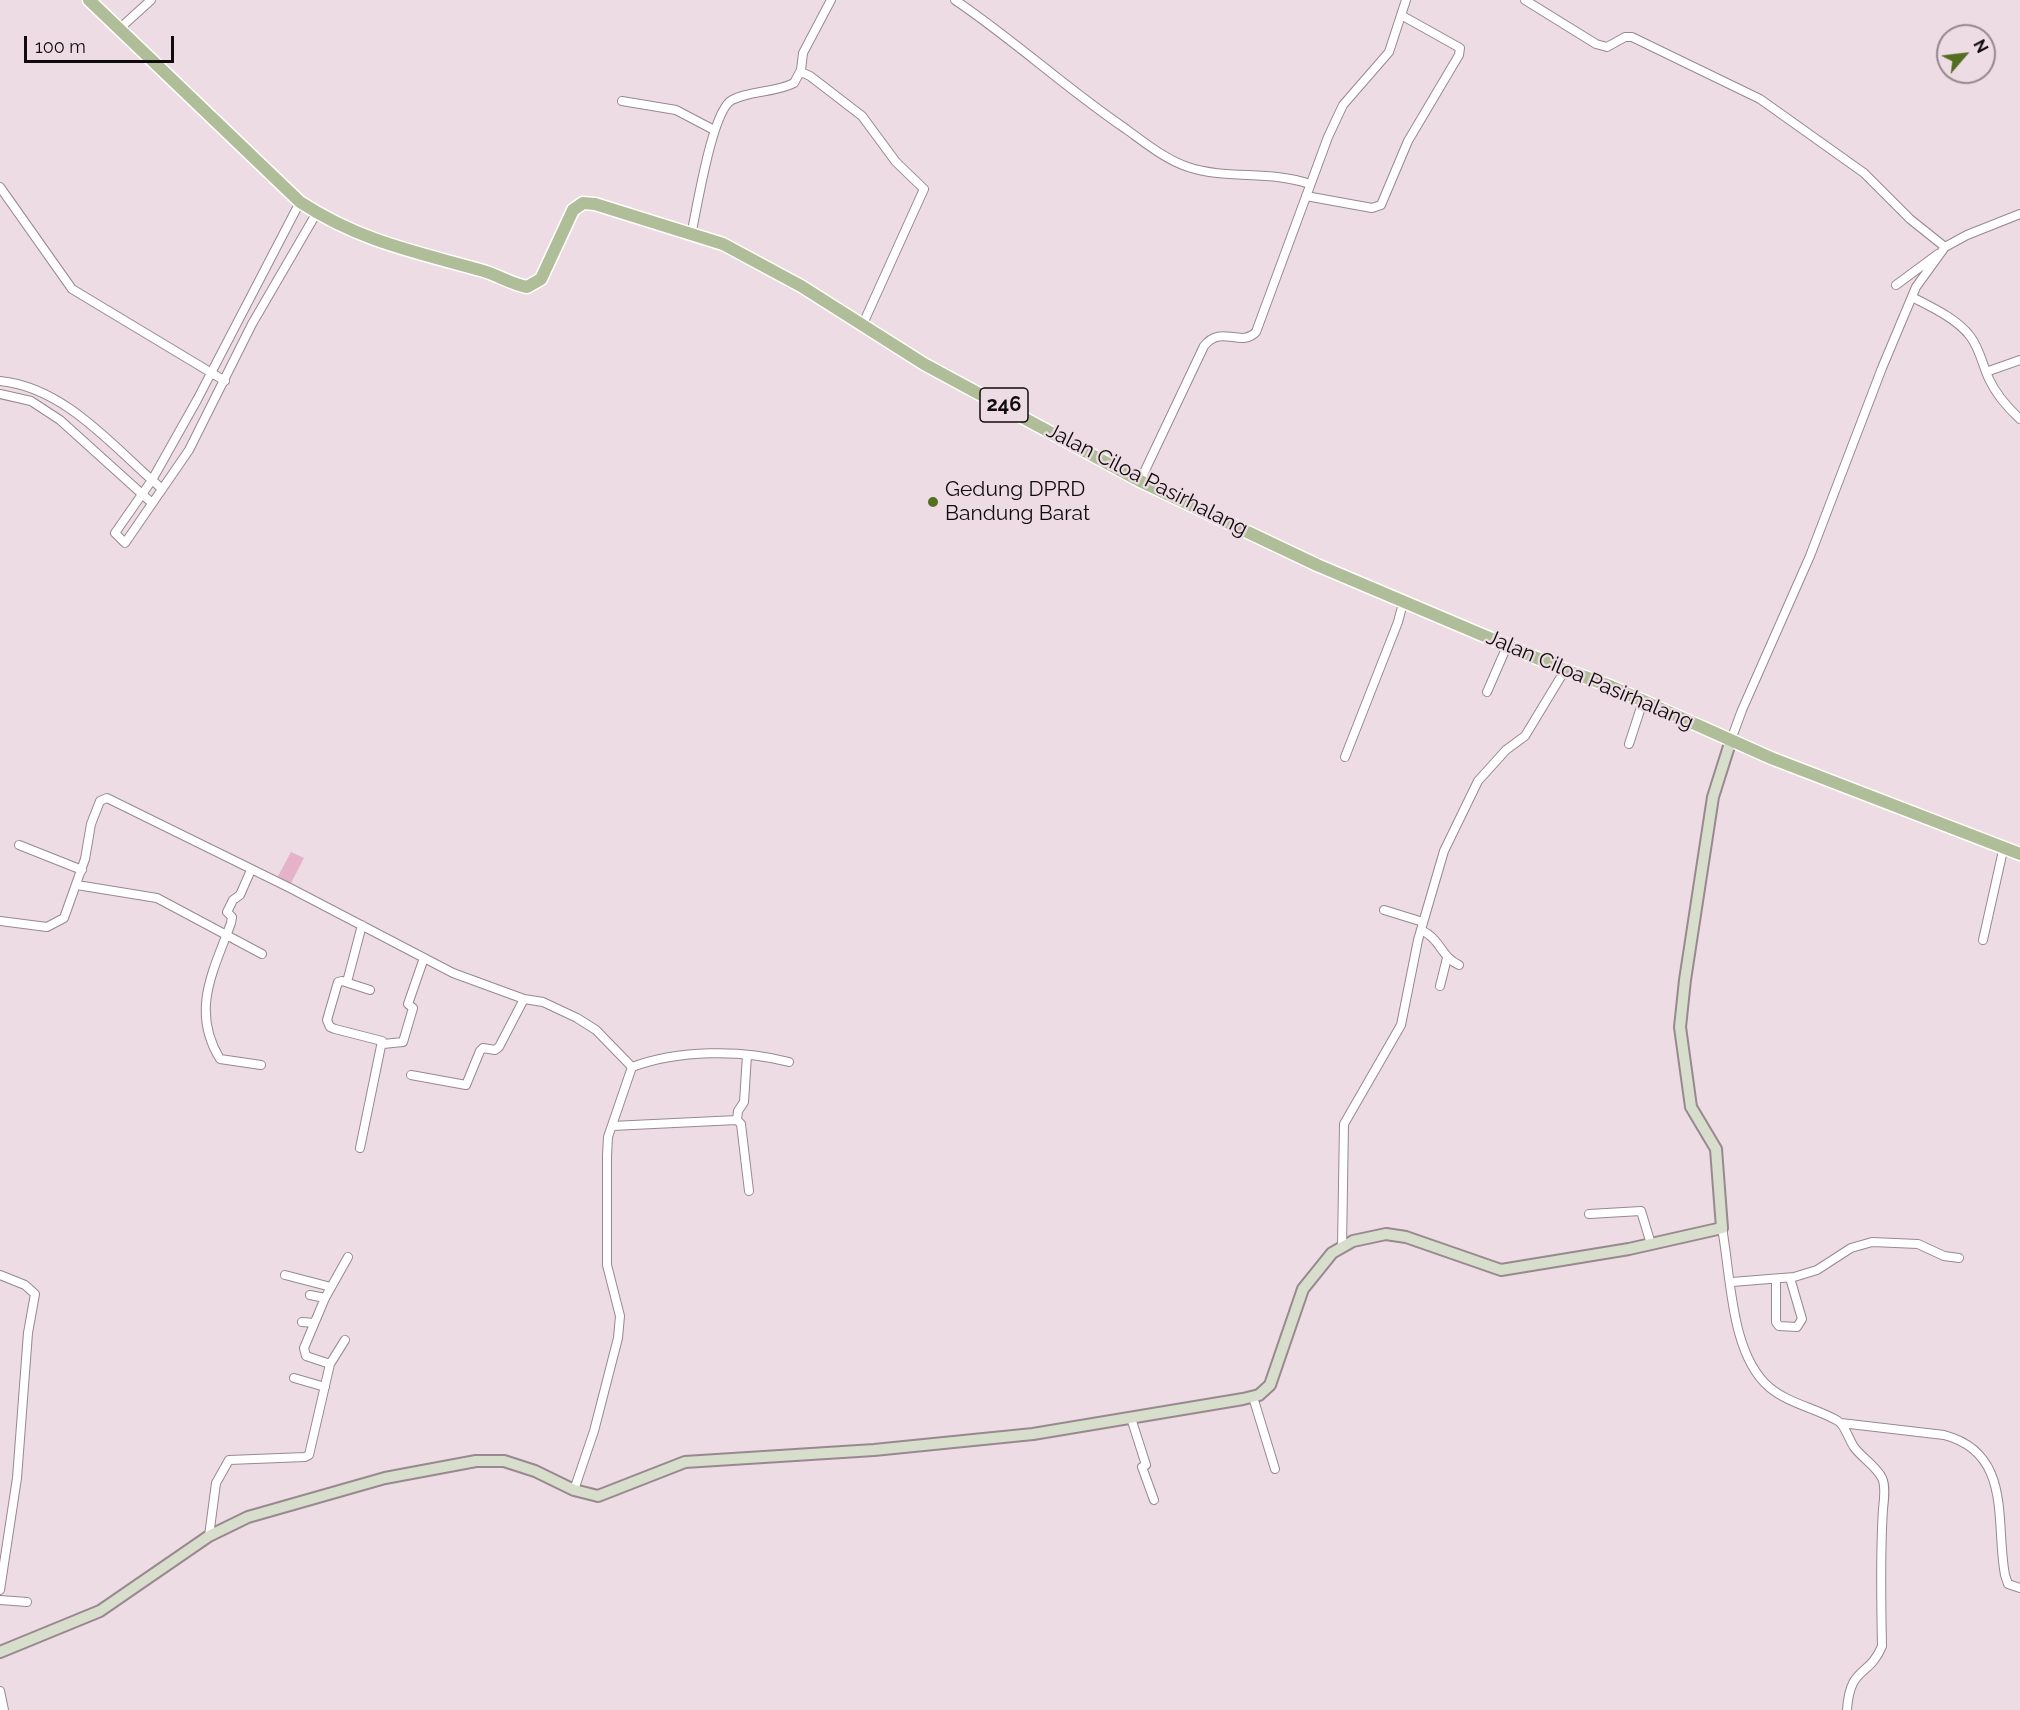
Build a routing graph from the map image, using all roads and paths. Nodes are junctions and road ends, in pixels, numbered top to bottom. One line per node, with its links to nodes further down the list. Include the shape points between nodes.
1 (89, 0): 8 (main road, Jalan Ciloa Pasirhalang / 246)
2 (151, 0): 8 (street)
3 (831, 0): 9 (street, via 803,53)
4 (955, 0): 12 (street, via 1085,102 1187,167)
5 (1406, 0): 7 (street)
6 (1525, 0): 19 (street, via 1596,44 1607,46 1632,37 1760,99 1864,173 1910,219)
7 (1401, 15): 12 (street, via 1389,52 1343,105); 14 (street, via 1460,48 1408,141 1381,205 1372,208)
8 (118, 30): 15 (main road, Jalan Ciloa Pasirhalang / 246)
9 (801, 72): 11 (street, via 792,85 729,101); 23 (street, via 862,116 896,162 924,189)
10 (622, 101): 11 (street, via 676,110)
11 (714, 130): 18 (street)
12 (1310, 184): 14 (street)
13 (0, 187): 25 (street, via 72,289)
14 (1306, 196): 32 (street, via 1256,332 1244,339 1210,338 1203,346)
15 (300, 202): 16 (main road, Jalan Ciloa Pasirhalang / 246); 25 (street)
16 (316, 214): 18 (main road, Jalan Ciloa Pasirhalang / 246, via 388,246 482,270 527,287 541,279 573,210 583,203); 28 (street, via 252,324)
17 (2020, 214): 19 (street)
18 (692, 235): 23 (main road, Jalan Ciloa Pasirhalang / 246, via 723,244 801,286)
19 (1946, 247): 20 (street)
20 (1939, 254): 21 (street); 22 (street)
21 (1896, 285)
22 (1912, 297): 26 (street, via 1964,329 1978,348); 41 (street, via 1823,525)
23 (862, 326): 32 (main road, Jalan Ciloa Pasirhalang / 246)
24 (2020, 360): 26 (street)
25 (212, 372): 28 (street); 31 (street)
26 (1986, 372): 30 (street)
27 (0, 381): 31 (street, via 40,390 73,411)
28 (225, 381): 33 (street, via 189,450)
29 (0, 394): 34 (street, via 31,401 60,420)
30 (2020, 419)
31 (152, 480): 33 (street); 34 (street)
32 (1140, 481): 36 (main road, Jalan Ciloa Pasirhalang / 246)
33 (161, 488): 35 (street)
34 (142, 493): 35 (street); 35 (street, via 115,533 125,543)
35 (152, 503)
36 (1403, 603): 37 (main road, Jalan Ciloa Pasirhalang / 246); 43 (street)
37 (1506, 645): 38 (main road, Jalan Ciloa Pasirhalang / 246); 39 (street)
38 (1565, 670): 40 (main road, Jalan Ciloa Pasirhalang / 246); 53 (street, via 1525,736 1506,750 1478,782 1444,851)
39 (1487, 692)
40 (1643, 701): 41 (main road, Jalan Ciloa Pasirhalang / 246); 42 (street)
41 (1731, 740): 45 (main road, Jalan Ciloa Pasirhalang / 246); 75 (street, via 1713,797 1680,1027 1691,1107 1716,1149)
42 (1629, 744)
43 (1345, 757)
44 (20, 845): 47 (street)
45 (2004, 846): 46 (main road, Jalan Ciloa Pasirhalang / 246); 55 (street)
46 (2020, 854)
47 (82, 870): 48 (street, via 91,824 100,801 107,798); 49 (street)
48 (251, 870): 52 (street); 54 (street, via 227,912 232,917)
49 (77, 885): 51 (street, via 64,918 54,925); 54 (street, via 157,898)
50 (1384, 910): 53 (street)
51 (0, 921)
52 (362, 925): 58 (street); 60 (street)
53 (1422, 926): 57 (street); 77 (street, via 1401,1025 1344,1124)
54 (226, 935): 56 (street); 67 (street, via 206,989 205,1019 220,1059)
55 (1983, 940)
56 (262, 954)
57 (1447, 957): 59 (street); 61 (street)
58 (424, 958): 63 (street, via 484,986); 64 (street, via 408,1004 413,1008 403,1042)
59 (1459, 965)
60 (347, 982): 62 (street); 64 (street, via 336,985 327,1024 381,1040)
61 (1440, 986)
62 (370, 990)
63 (524, 999): 68 (street, via 543,1002 590,1025); 69 (street, via 499,1047 480,1051 467,1084)
64 (383, 1044): 72 (street)
65 (747, 1055): 66 (street); 68 (street, via 674,1054); 70 (street, via 744,1102)
66 (789, 1062)
67 (261, 1065)
68 (632, 1067): 71 (street)
69 (411, 1076)
70 (737, 1120): 71 (street); 73 (street, via 741,1124)
71 (612, 1126): 98 (street, via 607,1156 607,1257 620,1316 618,1338)
72 (360, 1149)
73 (749, 1191)
74 (1589, 1214): 76 (street, via 1641,1211)
75 (1722, 1228): 76 (street); 84 (street)
76 (1651, 1244): 77 (street, via 1502,1270 1406,1237 1386,1234)
77 (1342, 1246): 94 (street, via 1303,1290 1270,1385)
78 (348, 1257): 85 (street)
79 (1959, 1258): 82 (street, via 1918,1244 1872,1242 1851,1248 1817,1270)
80 (0, 1275): 102 (street, via 25,1285 35,1294 28,1333 17,1478)
81 (285, 1275): 85 (street)
82 (1790, 1278): 83 (street); 83 (street, via 1802,1320 1797,1327 1779,1326 1776,1322)
83 (1776, 1279): 84 (street)
84 (1732, 1282): 96 (street, via 1732,1311 1740,1338 1767,1386)
85 (331, 1287): 87 (street)
86 (310, 1294): 87 (street)
87 (325, 1298): 89 (street)
88 (302, 1322): 89 (street)
89 (314, 1323): 91 (street, via 305,1354)
90 (345, 1340): 91 (street)
91 (330, 1364): 93 (street)
92 (294, 1378): 93 (street)
93 (326, 1387): 100 (street, via 309,1455 229,1460 216,1483)
94 (1253, 1397): 95 (street); 97 (street)
95 (1131, 1418): 98 (street, via 1033,1434 874,1450 705,1460 670,1466 608,1494 592,1496); 99 (street)
96 (1841, 1423): 101 (street, via 1944,1435 1959,1439 1975,1453 1995,1480 2005,1575 2008,1584); 108 (street, via 1854,1447 1881,1477 1884,1498 1879,1548 1882,1646 1876,1659 1850,1685)
97 (1275, 1469)
98 (574, 1490): 100 (street, via 518,1465 476,1461 352,1486 248,1517)
99 (1154, 1500)
100 (209, 1536): 105 (street, via 100,1611)
101 (2020, 1588)
102 (0, 1590)
103 (0, 1600): 104 (street)
104 (27, 1602)
105 (0, 1652)
106 (0, 1691): 107 (street)
107 (4, 1710)
108 (1847, 1710)

